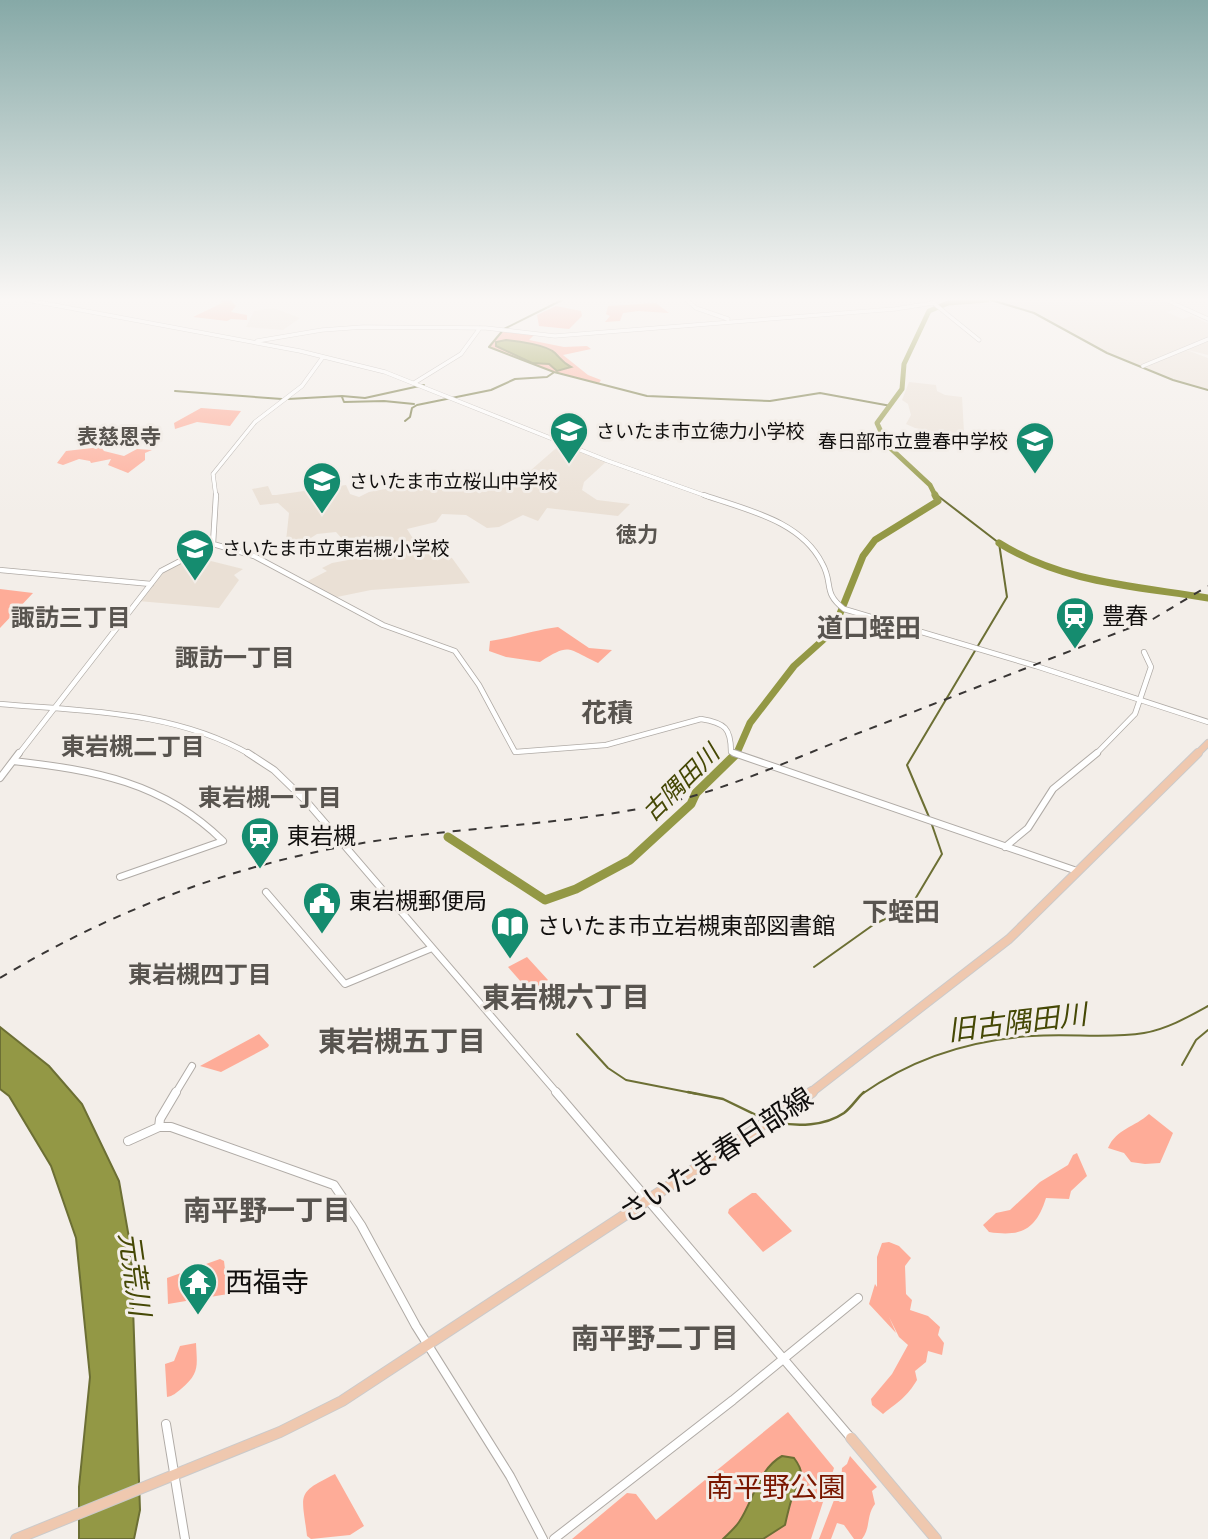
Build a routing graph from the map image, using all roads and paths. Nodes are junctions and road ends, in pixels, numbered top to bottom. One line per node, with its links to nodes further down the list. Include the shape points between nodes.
1 (311, 372): 5 (street, via 302,386 255,422 214,474 218,507)
2 (383, 372): 4 (street)
3 (438, 372): 4 (street)
4 (414, 383): 9 (street, via 608,461 784,524 825,567 828,594 844,609)
5 (213, 544): 7 (street, via 163,569); 16 (street, via 254,556 383,625 455,651 480,685 514,752 597,746 706,719 731,734 731,752)
6 (0, 570): 7 (street)
7 (151, 584): 11 (street)
8 (1144, 652): 9 (street, via 1151,667)
9 (1142, 699): 12 (street); 16 (street, via 1135,714 1087,763 1053,789 1028,828)
10 (0, 704): 11 (street)
11 (55, 709): 14 (street); 20 (street, via 179,726 264,763 306,801)
12 (1208, 722)
13 (1208, 743): 17 (main road, さいたま春日部線)
14 (13, 761): 15 (street); 18 (street, via 87,771 140,786 179,806 223,841)
15 (0, 778)
16 (1005, 847): 17 (street)
17 (1077, 871): 24 (main road, さいたま春日部線, via 1009,939 825,1083)
18 (120, 877)
19 (266, 892): 20 (street, via 345,984)
20 (432, 948): 24 (street)
21 (192, 1066): 22 (street)
22 (159, 1128): 23 (street); 26 (street, via 171,1127 334,1185 348,1201)
23 (128, 1141)
24 (648, 1200): 26 (main road, さいたま春日部線); 27 (street)
25 (858, 1298): 27 (street)
26 (427, 1345): 30 (main road, さいたま春日部線, via 313,1416); 33 (street, via 514,1478)
27 (783, 1359): 29 (street); 34 (street)
28 (166, 1424): 30 (street)
29 (851, 1438): 35 (main road)
30 (168, 1477): 31 (main road, さいたま春日部線); 32 (street)
31 (16, 1539)
32 (185, 1539)
33 (543, 1539)
34 (554, 1539)
35 (936, 1539)

